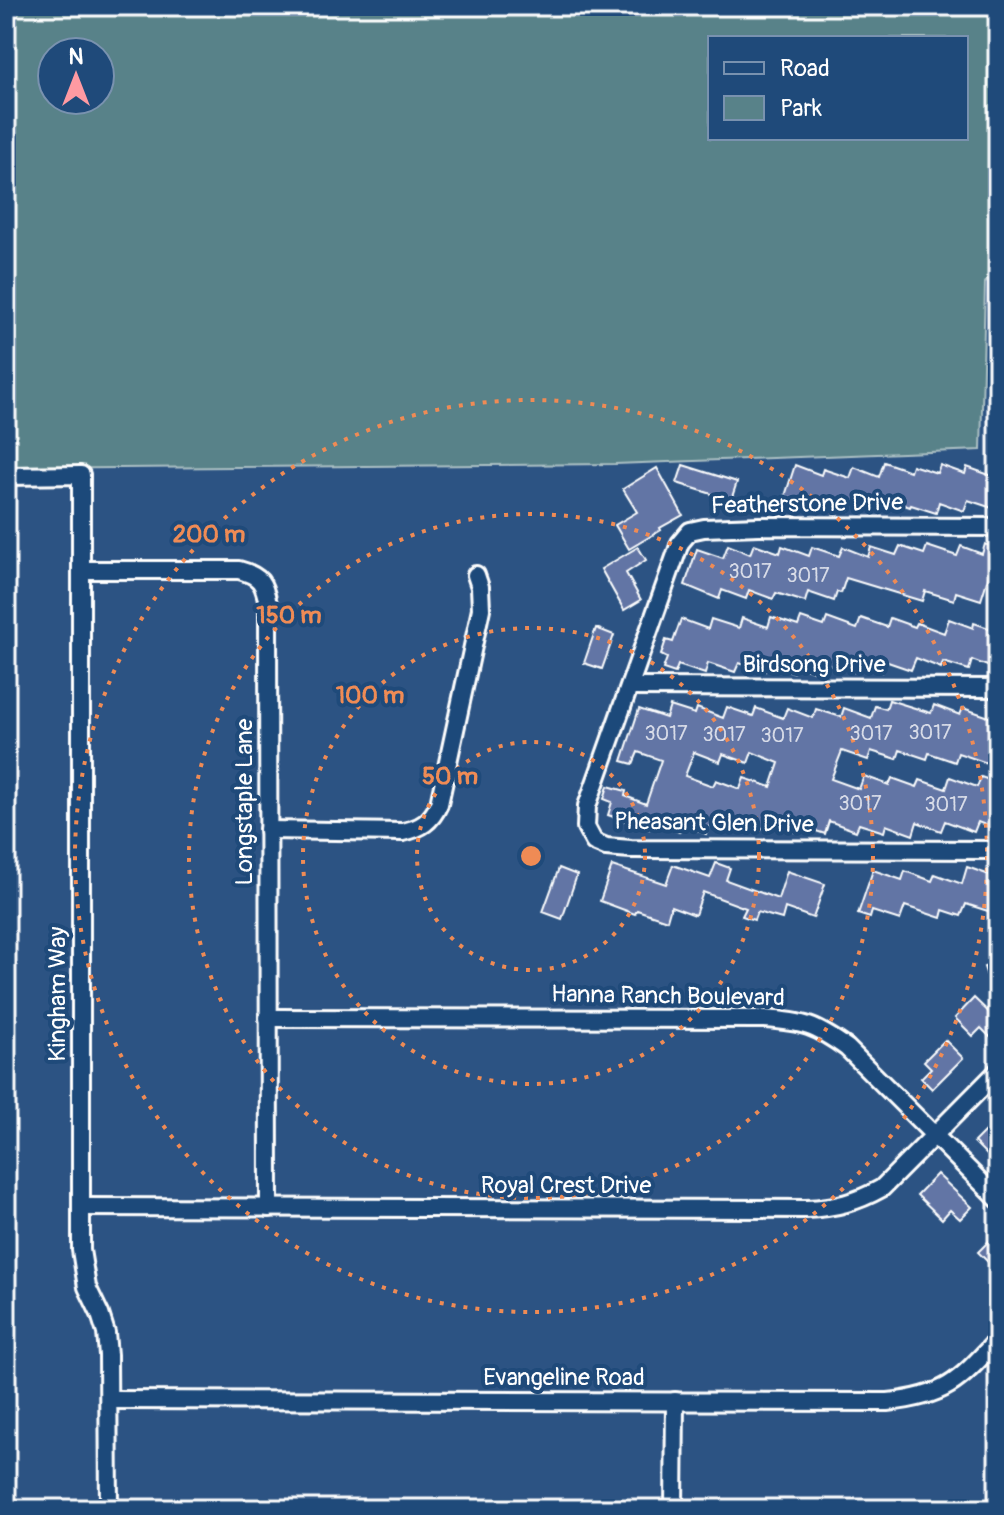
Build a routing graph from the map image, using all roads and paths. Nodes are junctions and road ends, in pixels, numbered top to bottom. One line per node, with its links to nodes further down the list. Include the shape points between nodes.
1 (6, 476): 3 (street, Kingham Way, via 81,475)
2 (998, 527): 5 (street, Featherstone Drive, via 759,526 690,531 680,543)
3 (81, 570): 7 (street, Longstaple Lane, via 239,570 261,581 268,604); 13 (street, Kingham Way)
4 (476, 575): 7 (street, via 481,609 434,815 425,825 403,832)
5 (630, 687): 6 (street, Birdsong Drive); 8 (street, Pheasant Glen Drive, via 587,806 586,827 594,842 631,849)
6 (998, 688)
7 (268, 830): 9 (street, Longstaple Lane)
8 (998, 850)
9 (268, 1018): 11 (street, Hanna Ranch Boulevard, via 798,1022 847,1048); 14 (street, Longstaple Lane)
10 (998, 1071): 11 (street, Royal Crest Drive)
11 (934, 1134): 12 (street, Hanna Ranch Boulevard); 14 (street, Royal Crest Drive, via 882,1188 831,1208)
12 (998, 1199)
13 (81, 1207): 14 (street, Royal Crest Drive); 16 (street, Kingham Way, via 83,1269 106,1333)
14 (269, 1208)
15 (998, 1339): 17 (street, Evangeline Road, via 950,1386 913,1399)
16 (109, 1400): 17 (street, Evangeline Road); 18 (street, Kingham Way)
17 (675, 1401): 19 (street)
18 (109, 1509)
19 (674, 1509)

